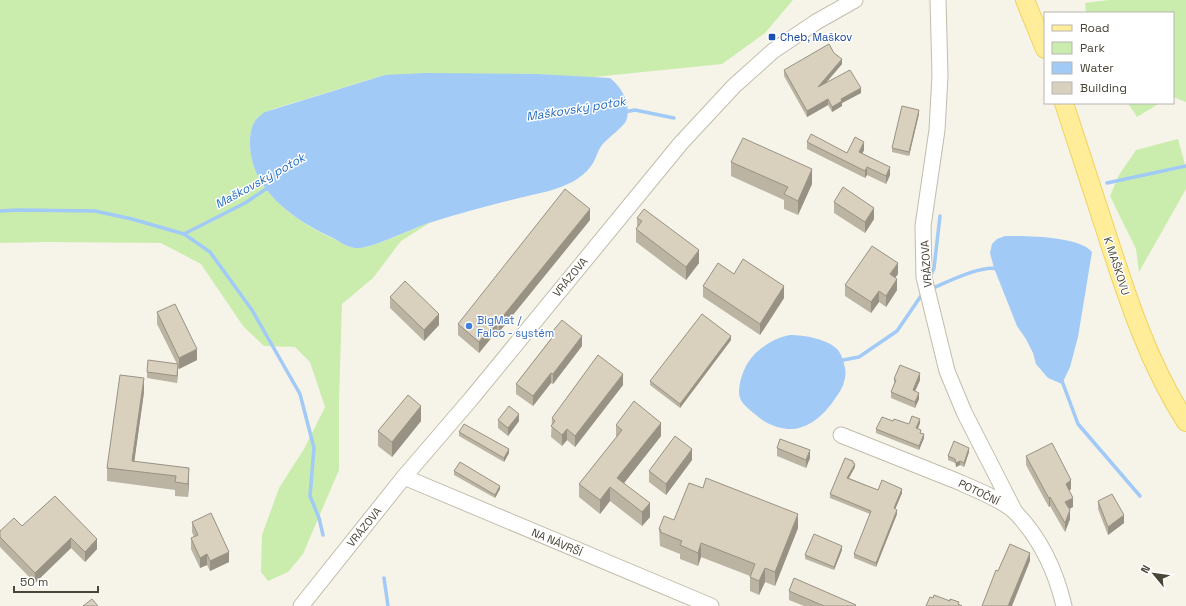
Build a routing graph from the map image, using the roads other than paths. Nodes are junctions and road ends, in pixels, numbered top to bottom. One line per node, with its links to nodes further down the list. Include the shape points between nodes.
1 (855, 0): 8 (street, VRÁZOVA, via 773,51 734,86 681,143)
2 (938, 0): 9 (street, VRÁZOVA, via 937,130 923,226 924,277 947,371 964,412)
3 (1025, 2): 4 (main road)
4 (1044, 47)
5 (1064, 104): 6 (main road, K MAŠKOVU, via 1130,305 1161,377)
6 (1186, 422)
7 (841, 435): 9 (street, POTOČNÍ, via 978,491)
8 (404, 477): 10 (street, VRÁZOVA); 11 (street, NA NÁVRŠÍ)
9 (1015, 512): 12 (street, POTOČNÍ, via 1035,537 1051,564)
10 (301, 606)
11 (710, 606)
12 (1064, 606)

